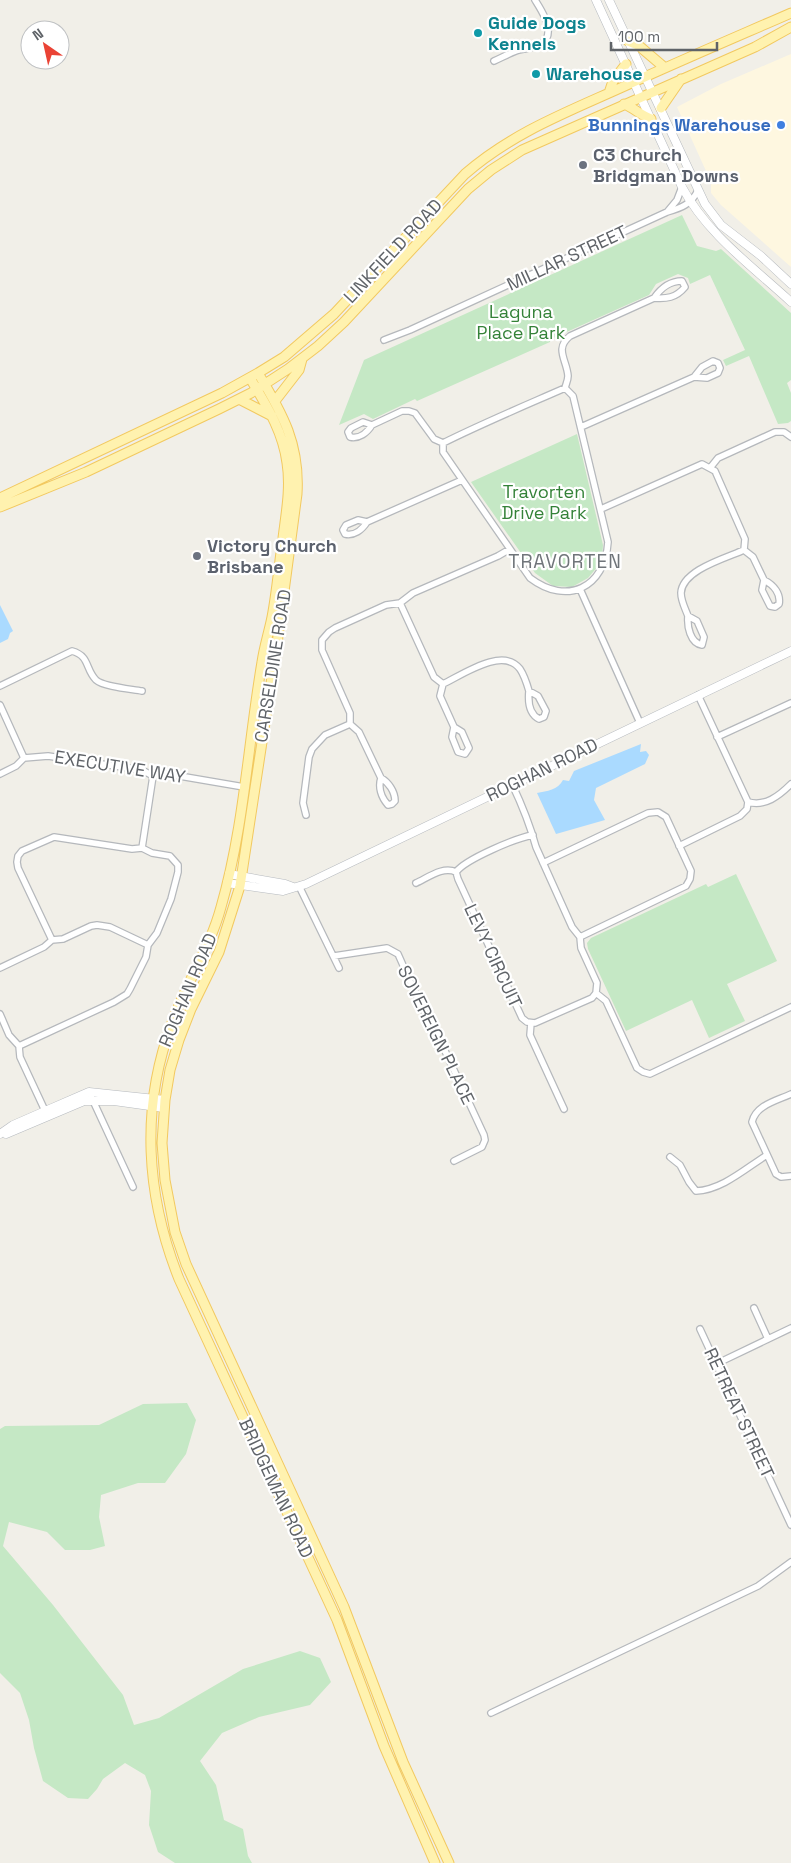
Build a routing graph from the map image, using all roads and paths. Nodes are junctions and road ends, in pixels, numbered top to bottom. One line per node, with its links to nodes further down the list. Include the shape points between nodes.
1 (536, 0): 7 (street, via 548,28 546,39 535,48 514,51)
2 (596, 0): 8 (street)
3 (609, 0): 6 (street)
4 (791, 13): 9 (main road, LINKFIELD ROAD)
5 (791, 27): 11 (main road, LINKFIELD ROAD, via 755,47)
6 (628, 41): 9 (main road, via 638,44); 10 (street)
7 (494, 61)
8 (626, 64): 12 (street); 14 (main road)
9 (665, 68): 10 (main road, LINKFIELD ROAD)
10 (646, 77): 12 (main road, LINKFIELD ROAD); 13 (street)
11 (681, 79): 13 (main road, LINKFIELD ROAD); 17 (main road)
12 (634, 82): 14 (main road, LINKFIELD ROAD); 15 (street)
13 (653, 90): 15 (main road, LINKFIELD ROAD); 17 (street)
14 (609, 93): 28 (main road, LINKFIELD ROAD, via 526,131 496,149 448,191 334,314 298,346)
15 (641, 96): 16 (main road, LINKFIELD ROAD); 18 (street)
16 (624, 104): 18 (main road); 27 (main road, LINKFIELD ROAD, via 527,147 483,176 460,196 344,322)
17 (661, 108): 20 (street)
18 (651, 119): 19 (street)
19 (682, 187): 21 (street); 22 (street)
20 (698, 190): 21 (street); 23 (street, via 721,225)
21 (690, 202): 22 (street, MILLAR STREET); 25 (street, via 712,230)
22 (667, 212): 26 (street, MILLAR STREET)
23 (791, 284)
24 (654, 298): 24 (street, via 662,288 676,281 682,281 685,287 667,299); 31 (street, via 563,341 561,348 568,378)
25 (791, 302)
26 (384, 340)
27 (302, 359): 30 (main road, LINKFIELD ROAD); 33 (main road, via 299,370)
28 (254, 376): 30 (main road, CARSELDINE ROAD); 41 (main road, LINKFIELD ROAD)
29 (694, 377): 36 (street)
30 (261, 387): 32 (main road, LINKFIELD ROAD); 33 (main road, CARSELDINE ROAD); 34 (main road, CARSELDINE ROAD)
31 (565, 388): 36 (street, via 573,396); 38 (street)
32 (239, 399): 34 (main road); 42 (main road, LINKFIELD ROAD, via 78,475)
33 (275, 401): 78 (main road, CARSELDINE ROAD, via 294,445 297,494)
34 (272, 416): 69 (main road, CARSELDINE ROAD, via 286,453 288,492)
35 (372, 425): 38 (street, via 402,411 410,411 434,439)
36 (581, 427): 43 (street)
37 (790, 434): 39 (street, via 775,432 718,458)
38 (443, 443): 40 (street, via 443,452)
39 (710, 468): 43 (street, via 702,464); 46 (street, via 745,539)
40 (462, 480): 44 (street); 45 (street)
41 (0, 498)
42 (0, 507)
43 (601, 509): 48 (street, via 608,542 607,557 598,576)
44 (367, 522)
45 (510, 549): 48 (street, via 530,578 541,586 562,592); 49 (street, via 413,593)
46 (744, 550): 47 (street, via 753,557); 50 (street, via 694,572 686,579 681,594)
47 (764, 580)
48 (580, 589): 59 (street)
49 (400, 603): 52 (street, via 434,678); 60 (street, via 386,605 335,628 322,640 322,650 350,713)
50 (688, 616): 50 (street, via 697,622 704,636 702,645 694,641)
51 (791, 651): 56 (street, ROGHAN ROAD)
52 (443, 684): 55 (street, via 494,660 506,659 521,670); 61 (street, via 440,696)
53 (0, 686): 54 (street, via 72,651 84,657 92,675 102,684)
54 (142, 691)
55 (530, 691): 55 (street, via 538,696 546,711 544,717 539,719 535,716 528,702)
56 (698, 695): 59 (street, ROGHAN ROAD); 62 (street)
57 (791, 703): 62 (street)
58 (0, 705): 63 (street)
59 (640, 722): 67 (street, ROGHAN ROAD)
60 (350, 724): 66 (street, via 359,732); 71 (street, via 324,736 312,749 303,803)
61 (454, 727)
62 (718, 737): 70 (street)
63 (24, 758): 64 (street); 65 (street, EXECUTIVE WAY, via 48,756 142,770)
64 (0, 774)
65 (153, 776): 69 (street, EXECUTIVE WAY, via 162,773); 74 (street)
66 (380, 778)
67 (512, 784): 72 (street); 80 (street, ROGHAN ROAD)
68 (791, 784): 70 (street, via 776,797 762,803)
69 (244, 788): 77 (main road, CARSELDINE ROAD)
70 (748, 802): 73 (street, via 747,809 740,816)
71 (306, 815)
72 (533, 835): 75 (street); 76 (street, via 517,839 464,864)
73 (679, 846): 75 (street, via 666,817 652,812); 81 (street, via 690,871 686,886)
74 (142, 848): 82 (street, via 54,837 22,851 16,862 18,868); 83 (street, via 170,856 178,865 171,899 157,933)
75 (543, 863): 81 (street, via 572,927)
76 (456, 872): 79 (street, via 443,870); 90 (street, LEVY CIRCUIT, via 522,1018)
77 (228, 879): 78 (street, ROGHAN ROAD); 95 (main road, ROGHAN ROAD, via 210,942 172,1023)
78 (240, 881): 80 (street, ROGHAN ROAD, via 283,891); 96 (main road, ROGHAN ROAD, via 219,952 179,1040)
79 (416, 883)
80 (296, 886): 84 (street)
81 (580, 937): 87 (street, via 581,948 597,983)
82 (52, 940): 83 (street, via 91,926 104,925); 85 (street)
83 (148, 945): 91 (street, via 146,957 127,994)
84 (334, 956): 86 (street); 102 (street, SOVEREIGN PLACE, via 387,948 398,954 484,1135 482,1147)
85 (0, 968)
86 (339, 968)
87 (596, 993): 88 (street, via 606,1001 637,1068 650,1074); 90 (street, LEVY CIRCUIT, via 592,998 539,1023)
88 (791, 1008)
89 (0, 1014): 91 (street, via 9,1035)
90 (530, 1022): 97 (street, via 530,1035)
91 (20, 1046): 98 (street, via 20,1057)
92 (89, 1092): 94 (street); 95 (street); 98 (street)
93 (791, 1094): 100 (street, via 754,1114 752,1122)
94 (93, 1101): 95 (street); 98 (street); 104 (street)
95 (152, 1102): 96 (street); 114 (main road, BRIDGEMAN ROAD, via 152,1180 158,1216 170,1254 333,1612)
96 (165, 1104): 113 (main road, BRIDGEMAN ROAD, via 162,1143 165,1180 180,1248 344,1607)
97 (564, 1109)
98 (46, 1114): 99 (street, via 13,1125)
99 (0, 1134)
100 (767, 1155): 101 (street, via 704,1191 696,1191 680,1165); 103 (street, via 776,1174)
101 (670, 1157)
102 (454, 1161)
103 (790, 1177)
104 (133, 1187)
105 (754, 1308): 108 (street)
106 (791, 1328): 108 (street)
107 (700, 1329): 109 (street, RETREAT STREET)
108 (768, 1338): 109 (street)
109 (716, 1364): 110 (street, RETREAT STREET)
110 (791, 1525)
111 (791, 1562): 112 (street, via 758,1586)
112 (491, 1713)
113 (403, 1762): 114 (main road); 116 (main road, BRIDGEMAN ROAD)
114 (392, 1766): 115 (main road, BRIDGEMAN ROAD)
115 (435, 1863)
116 (449, 1863)

